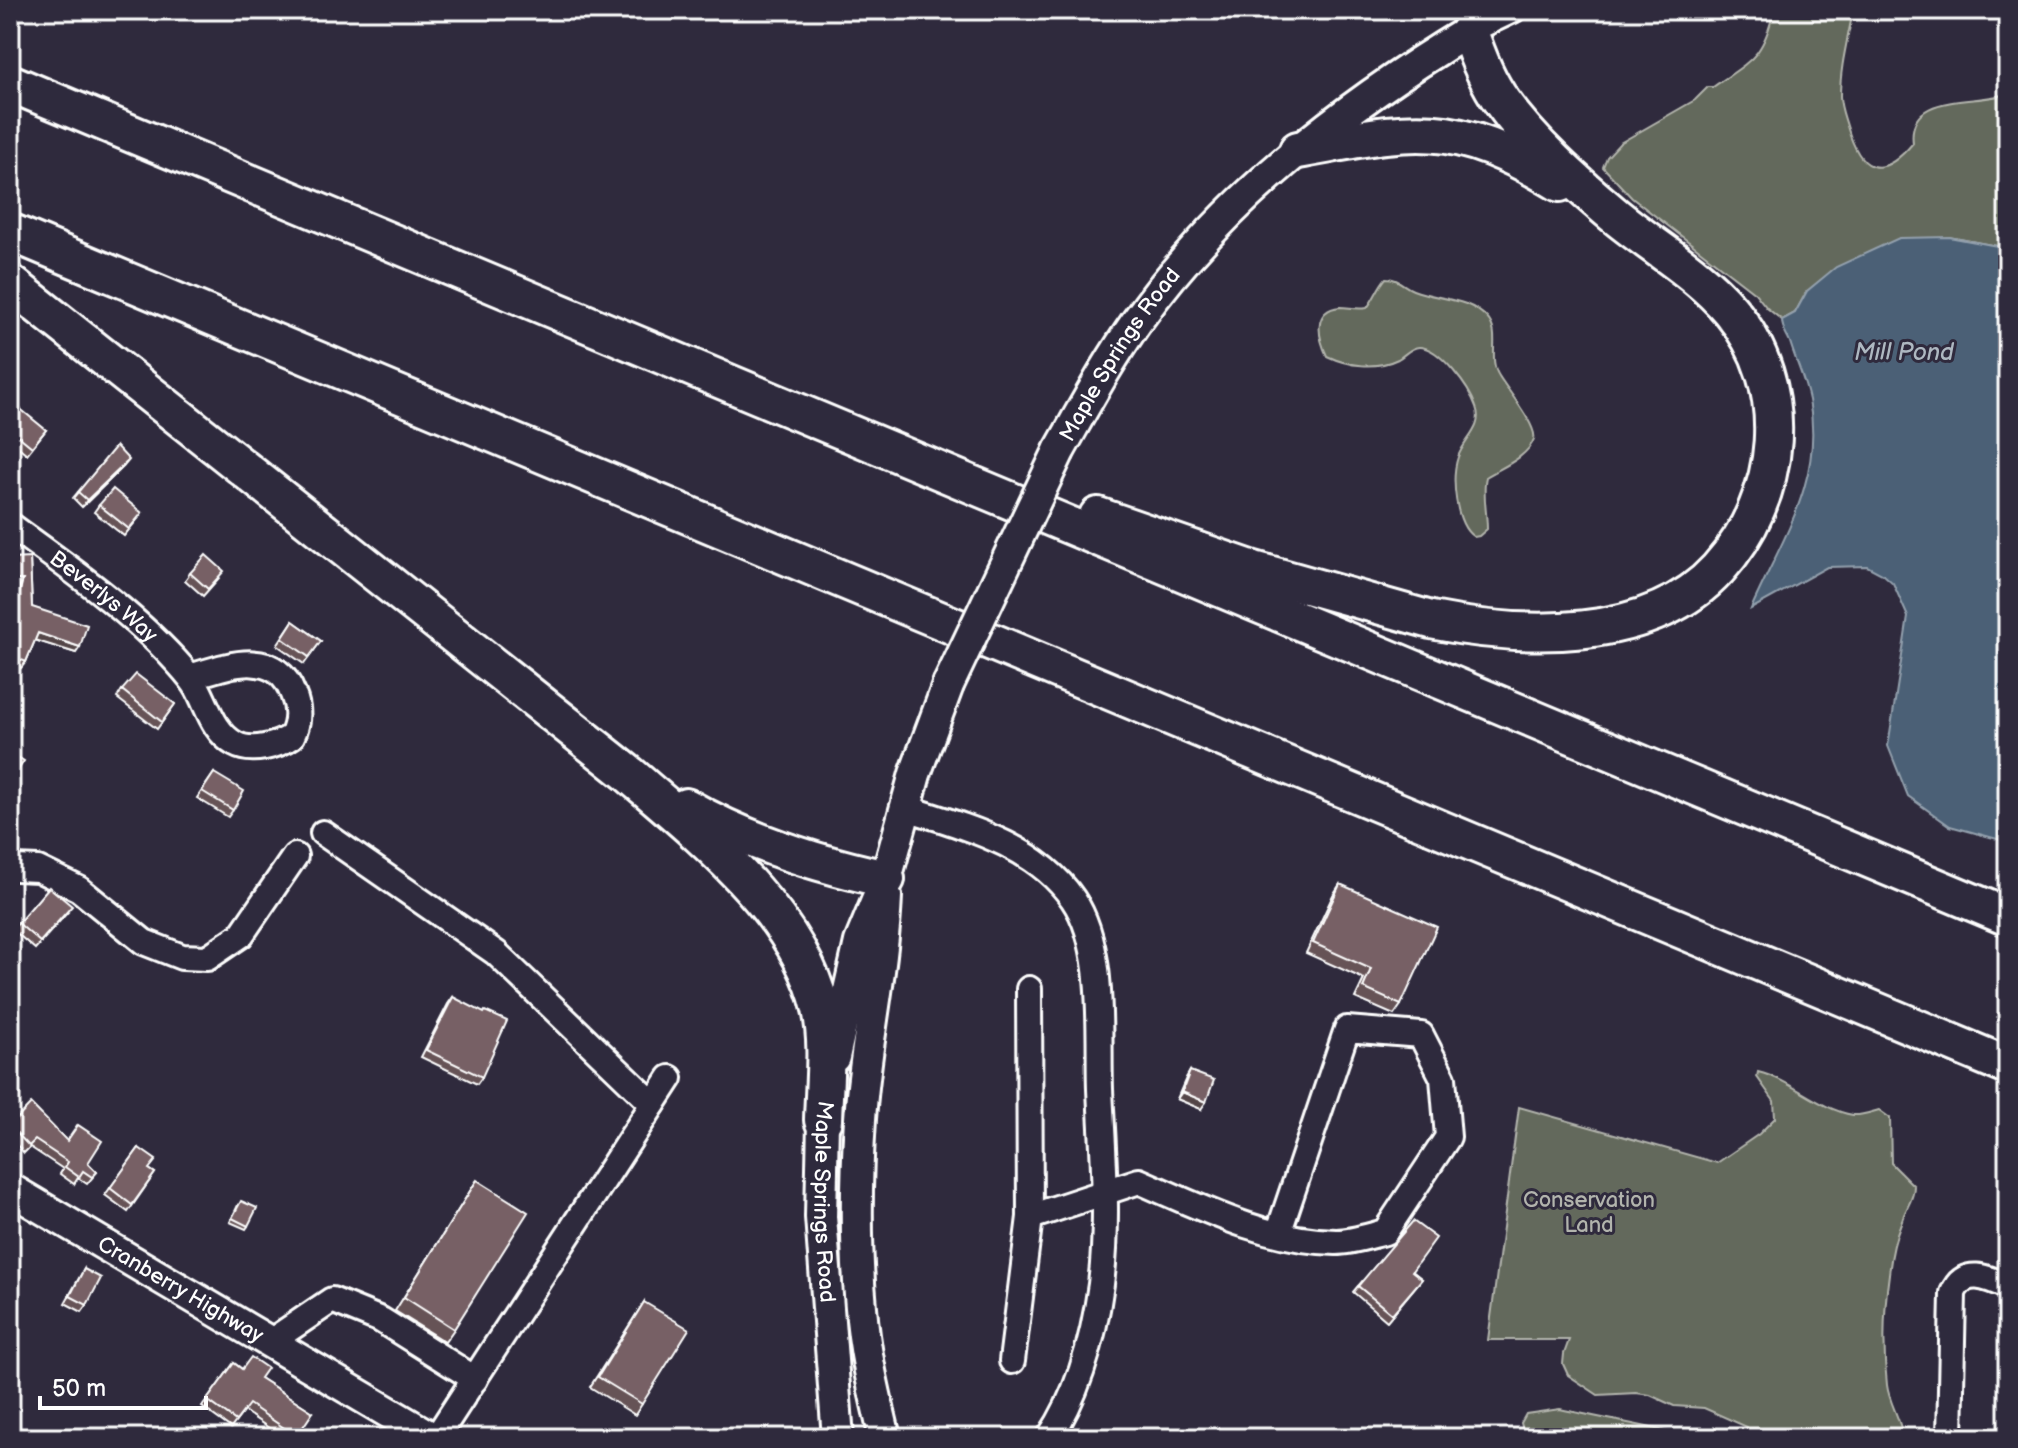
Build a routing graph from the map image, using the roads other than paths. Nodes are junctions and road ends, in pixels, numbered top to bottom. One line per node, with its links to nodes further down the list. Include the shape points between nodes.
1 (1513, 10): 2 (street, Maple Springs Road)
2 (1467, 20): 4 (main road, Maple Springs Road); 5 (highway, via 1479,59 1502,102)
3 (10, 83): 8 (highway)
4 (1298, 150): 5 (highway, via 1392,134 1447,135 1500,151); 12 (main road, Maple Springs Road, bridge, via 1221,222 1166,284 1109,364 1059,451 948,685)
5 (1613, 214): 8 (highway, via 1692,273 1731,311 1758,355 1773,403 1772,456 1747,530 1704,582 1649,613 1594,628 1534,633 1431,620 1254,570)
6 (10, 232): 19 (highway)
7 (10, 283): 11 (highway)
8 (901, 456): 17 (highway)
9 (10, 525): 10 (street, Beverlys Way, via 128,616)
10 (190, 677): 10 (street, Beverlys Way, via 215,723 237,745 259,748 292,736 295,699 276,670 233,663)
11 (629, 774): 16 (highway, via 743,834); 22 (highway, via 741,878 805,963 824,1030)
12 (906, 808): 16 (main road, Maple Springs Road); 24 (street, via 1031,857 1055,877 1081,912 1096,980)
13 (323, 833): 21 (street, via 496,953)
14 (295, 856): 15 (street, via 241,935 207,958 182,957 144,942 79,889 38,869)
15 (12, 873)
16 (886, 879): 22 (main road, Maple Springs Road, via 860,942); 33 (main road, Maple Springs Road, via 857,1195 861,1309)
17 (2008, 917)
18 (1029, 989): 25 (street)
19 (2008, 1066)
20 (670, 1078): 21 (street)
21 (653, 1104): 30 (street)
22 (823, 1120): 32 (main road, Maple Springs Road, via 823,1260)
23 (10, 1189): 28 (main road, Cranberry Highway)
24 (1105, 1194): 25 (street); 26 (street, via 1139,1181); 34 (street, via 1097,1310 1071,1399)
25 (1030, 1217): 29 (street)
26 (1278, 1234): 26 (street, via 1335,1242 1385,1232 1448,1137 1443,1078 1421,1035 1347,1029)
27 (2008, 1287): 35 (street, via 1971,1276 1953,1293)
28 (270, 1342): 30 (street, via 332,1300 381,1320); 31 (main road, Cranberry Highway)
29 (1012, 1361)
30 (475, 1379): 31 (street)
31 (434, 1438)
32 (838, 1438)
33 (885, 1438)
34 (1049, 1438)
35 (1950, 1438)

